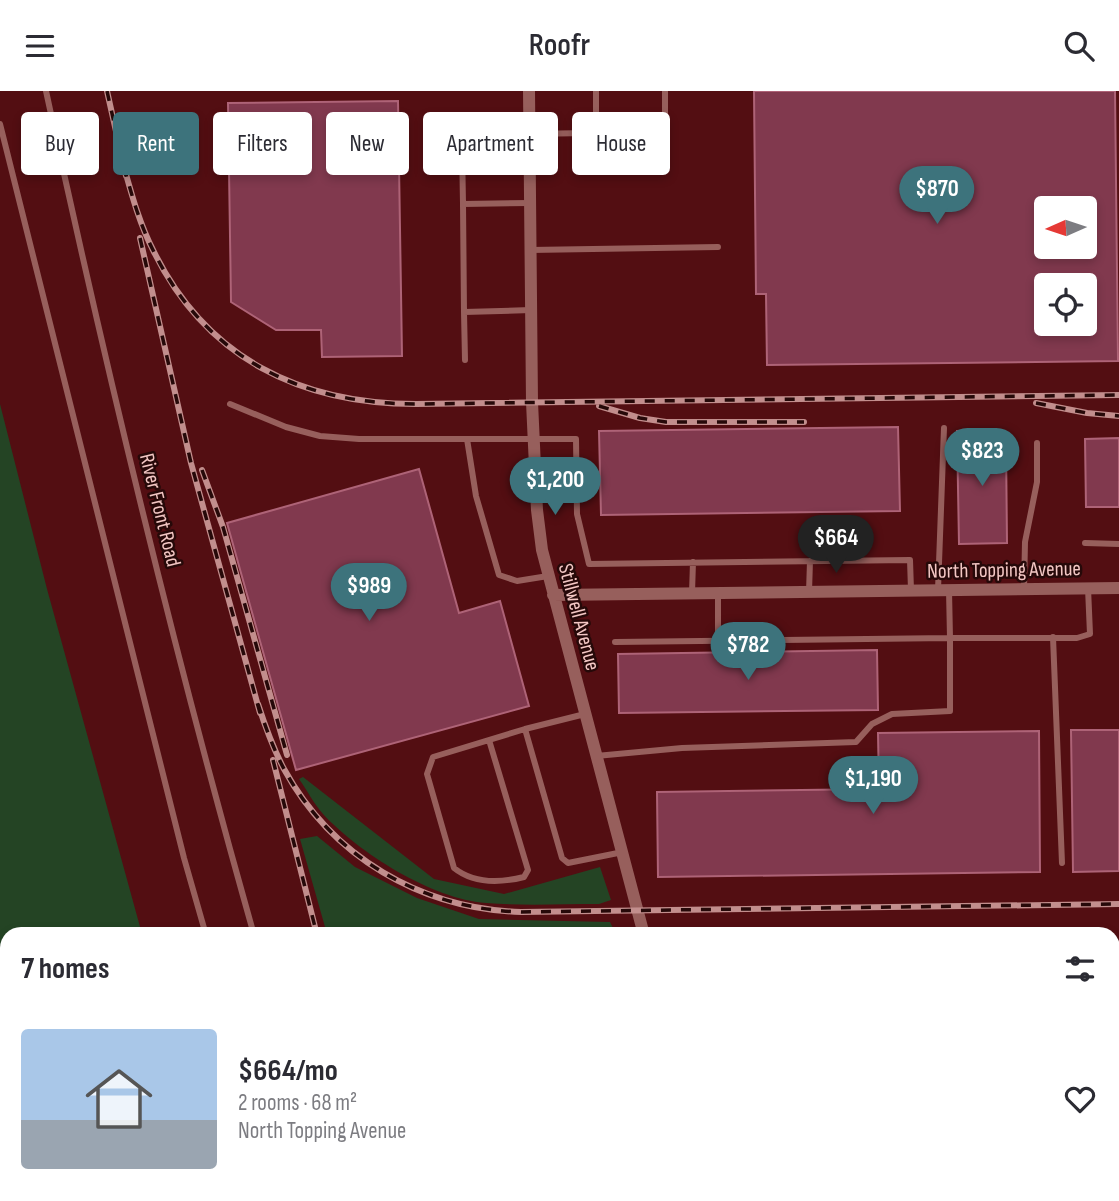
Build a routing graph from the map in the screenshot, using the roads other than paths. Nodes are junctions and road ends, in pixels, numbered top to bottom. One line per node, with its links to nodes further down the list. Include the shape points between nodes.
1 (46, 91): 48 (lane, River Front Road, via 167,611)
2 (529, 91): 5 (street, Stillwell Avenue)
3 (596, 91): 6 (lane)
4 (665, 91): 7 (lane)
5 (529, 112)
6 (596, 112)
7 (665, 112)
8 (0, 124): 47 (lane)
9 (462, 175): 12 (lane)
10 (530, 175): 11 (street, Stillwell Avenue)
11 (530, 203): 12 (lane); 14 (street, Stillwell Avenue)
12 (463, 204): 16 (lane)
13 (718, 247): 14 (lane)
14 (530, 250): 15 (street, Stillwell Avenue)
15 (531, 310): 16 (lane); 20 (street, Stillwell Avenue)
16 (464, 312): 17 (lane)
17 (465, 360)
18 (230, 404): 21 (lane, via 320,436)
19 (944, 428): 32 (lane)
20 (534, 438): 21 (lane); 26 (lane, via 576,439 577,514 589,564); 27 (street, Stillwell Avenue, via 537,510)
21 (467, 439): 27 (lane, via 476,496 499,575 517,581)
22 (1037, 443): 30 (lane)
23 (1085, 543): 24 (lane)
24 (1119, 544)
25 (810, 561): 26 (lane); 31 (lane, via 910,560); 33 (lane)
26 (693, 562): 34 (lane)
27 (548, 576): 36 (street, Stillwell Avenue)
28 (1088, 588): 29 (street, North Topping Avenue); 30 (street, North Topping Avenue); 37 (lane, via 1090,634)
29 (1119, 588)
30 (1024, 589): 32 (street, North Topping Avenue)
31 (911, 590): 32 (street, North Topping Avenue); 33 (street, North Topping Avenue)
32 (944, 590): 38 (lane)
33 (809, 592): 35 (street, North Topping Avenue)
34 (692, 593): 35 (street, North Topping Avenue); 36 (street, North Topping Avenue)
35 (718, 593): 39 (lane)
36 (553, 594): 41 (street, Stillwell Avenue)
37 (1053, 637): 38 (lane); 46 (lane)
38 (950, 638): 39 (lane); 44 (lane, via 950,711 892,714 872,724 856,742)
39 (718, 641): 40 (lane)
40 (615, 642)
41 (585, 714): 42 (lane); 44 (street, Stillwell Avenue)
42 (525, 730): 43 (lane); 45 (lane, via 562,857 568,863 581,862)
43 (489, 740): 43 (lane, via 433,757 427,774 454,868 466,877 503,882 524,877 528,870)
44 (596, 756): 45 (street, Stillwell Avenue)
45 (622, 852): 49 (street, Stillwell Avenue)
46 (1062, 863)
47 (204, 927)
48 (252, 927)
49 (642, 927)

